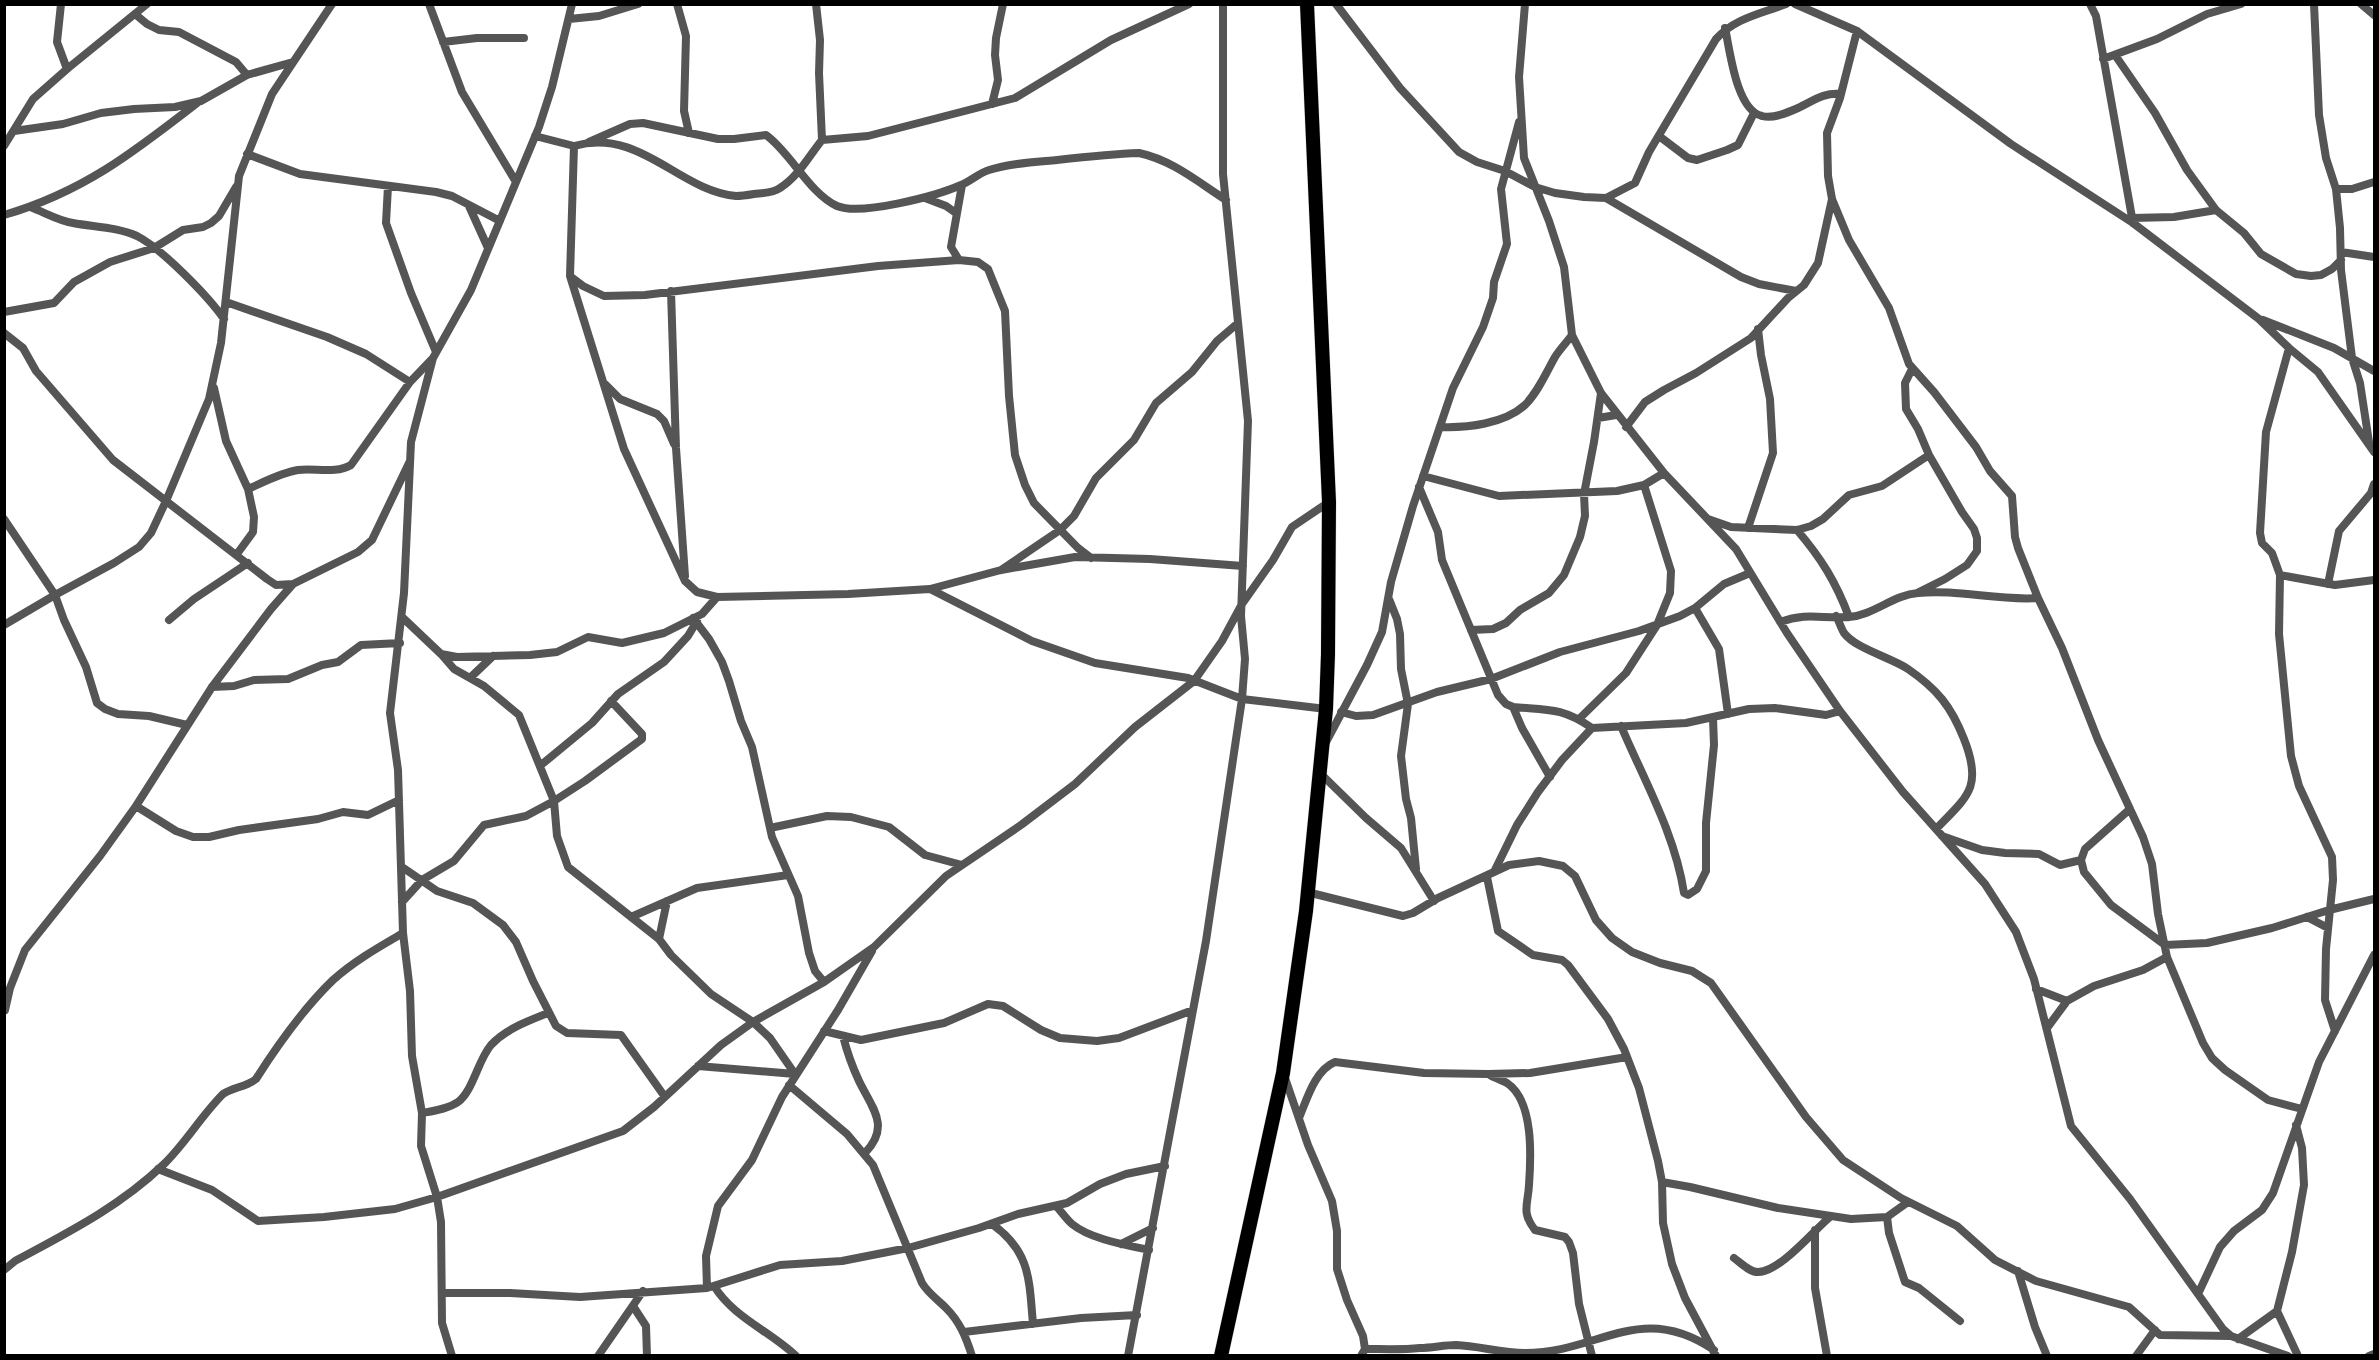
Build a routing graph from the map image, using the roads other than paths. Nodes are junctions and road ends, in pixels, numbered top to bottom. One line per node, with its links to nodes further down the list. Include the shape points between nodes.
1 (61, 4): 32 (street, via 57,42)
2 (147, 4): 22 (street)
3 (332, 4): 31 (street)
4 (429, 4): 28 (street)
5 (572, 4): 24 (street)
6 (638, 4): 24 (street, via 599,16)
7 (677, 4): 40 (street, via 686,36 684,111)
8 (816, 4): 43 (street)
9 (1003, 4): 36 (street, via 995,45 998,80)
10 (1190, 4): 36 (street, via 1111,40 1016,98)
11 (1223, 4): 60 (street)
12 (1307, 4): 109 (highway)
13 (1336, 4): 49 (street, via 1400,88 1459,152)
14 (1525, 4): 38 (street, via 1519,77)
15 (1786, 4): 25 (street)
16 (1795, 4): 26 (street)
17 (2090, 4): 30 (street, via 2096,16)
18 (2241, 4): 21 (street)
19 (2314, 4): 56 (street, via 2319,115)
20 (2361, 4): 23 (street)
21 (2220, 8): 29 (street)
22 (135, 14): 32 (street); 33 (street, via 159,30 179,32 236,62)
23 (2374, 15)
24 (569, 19): 41 (street)
25 (1725, 28): 37 (street, via 1738,86); 42 (street)
26 (1857, 31): 34 (street); 67 (street, via 2011,144)
27 (524, 38): 28 (street)
28 (443, 42): 50 (street, via 462,92)
29 (2115, 55): 30 (street); 63 (street)
30 (2103, 59): 67 (street)
31 (293, 62): 33 (street); 47 (street, via 272,94)
32 (67, 69): 39 (street, via 33,99)
33 (248, 75): 35 (street)
34 (1841, 94): 37 (street, via 1827,94 1773,117); 59 (street, via 1827,133)
35 (201, 101): 39 (street, via 101,113 63,124); 62 (street, via 133,154 61,195)
36 (992, 104): 43 (street, via 868,136)
37 (1754, 113): 42 (street, via 1738,145 1697,160)
38 (1521, 115): 49 (street); 55 (street, via 1524,158)
39 (14, 131): 45 (street)
40 (689, 133): 44 (street, via 630,124); 48 (street, via 718,139 766,135)
41 (535, 136): 46 (street); 50 (street)
42 (1659, 136): 58 (street, via 1635,183)
43 (822, 140): 48 (street)
44 (589, 142): 46 (street); 48 (street, via 618,145 652,157 702,186 735,196 778,190)
45 (4, 146)
46 (574, 146): 73 (street)
47 (247, 154): 52 (street); 54 (street, via 300,174)
48 (798, 171): 57 (street, via 828,200 844,208 860,210)
49 (1505, 171): 55 (street); 95 (street, via 1501,189 1507,244 1483,327)
50 (516, 182): 66 (street)
51 (2374, 182): 56 (street)
52 (238, 183): 68 (street, via 219,216 203,226 183,230); 76 (street)
53 (962, 184): 57 (street); 60 (street, via 998,168 1139,153 1177,168); 64 (street)
54 (388, 186): 61 (street, via 436,192); 85 (street, via 386,223)
55 (1535, 187): 58 (street); 83 (street, via 1564,267)
56 (2336, 189): 70 (street)
57 (925, 198): 64 (street)
58 (1606, 198): 75 (street, via 1741,277)
59 (1832, 199): 75 (street, via 1818,263); 87 (street, via 1849,240 1889,308)
60 (1226, 200): 80 (street)
61 (469, 206): 66 (street); 69 (street)
62 (30, 207): 65 (street); 68 (street, via 70,223 118,230)
63 (2216, 210): 67 (street); 70 (street, via 2244,233 2261,254 2296,274 2321,275 2332,269)
64 (956, 213): 72 (street, via 951,247)
65 (4, 215)
66 (500, 221): 69 (street)
67 (2133, 221): 79 (street)
68 (154, 248): 77 (street, via 110,262 81,277 54,303); 78 (street, via 209,298)
69 (488, 248): 85 (street, via 471,290)
70 (2341, 256): 71 (street); 86 (street)
71 (2374, 257)
72 (959, 260): 74 (street); 113 (street, via 978,262 988,269 1000,294 1005,310 1015,455 1034,503)
73 (570, 276): 74 (street, via 604,296); 91 (street)
74 (671, 291): 97 (street)
75 (1796, 291): 81 (street)
76 (226, 302): 78 (street); 89 (street, via 327,337 366,354)
77 (4, 312)
78 (224, 319): 90 (street)
79 (2259, 319): 84 (street); 86 (street)
80 (1238, 323): 113 (street, via 1156,403 1134,440 1096,478 1074,516); 118 (street, via 1248,421)
81 (1758, 329): 96 (street, via 1752,338 1645,402); 112 (street, via 1770,399 1773,453)
82 (4, 333): 108 (street, via 23,348 36,371 113,460)
83 (1572, 335): 92 (street); 95 (street, via 1524,406 1477,426)
84 (2289, 348): 98 (street, via 2318,372); 121 (street, via 2266,432 2260,525 2262,543 2272,553)
85 (434, 355): 89 (street); 100 (street, via 411,442)
86 (2352, 358): 88 (street); 98 (street)
87 (1912, 369): 99 (street, via 1905,383 1906,409); 131 (street, via 1934,392 2012,496 2015,537)
88 (2374, 371)
89 (410, 382): 106 (street, via 351,465 342,469 296,471)
90 (213, 383): 106 (street, via 226,441); 108 (street)
91 (604, 383): 97 (street, via 620,399 657,414); 123 (street, via 624,449)
92 (1601, 393): 93 (street); 94 (street)
93 (1617, 415): 94 (street); 96 (street)
94 (1598, 418): 107 (street)
95 (1440, 427): 102 (street)
96 (1626, 427): 101 (street)
97 (676, 448): 123 (street)
98 (2372, 449)
99 (1929, 455): 114 (street, via 1882,486 1849,495 1823,519); 127 (street, via 1974,529 1978,548 1967,565)
100 (411, 460): 124 (street, via 372,540 358,552); 135 (street)
101 (1664, 473): 104 (street); 111 (street)
102 (1423, 476): 105 (street); 107 (street, via 1499,496)
103 (2374, 484): 125 (street, via 2339,531)
104 (1644, 485): 107 (street); 140 (street, via 1671,571 1670,593)
105 (1419, 487): 130 (street); 142 (street, via 1438,532 1442,560)
106 (248, 489): 115 (street, via 254,530)
107 (1584, 494): 142 (street, via 1585,516 1580,537 1557,585 1501,626)
108 (166, 501): 115 (street); 128 (street, via 139,546)
109 (1329, 502): 132 (street, via 1292,527); 154 (highway)
110 (4, 519): 128 (street)
111 (1706, 519): 112 (street); 120 (street, via 1736,549)
112 (1748, 528): 114 (street)
113 (1060, 530): 116 (street); 119 (street)
114 (1797, 530): 136 (street, via 1830,572)
115 (237, 554): 117 (street)
116 (1091, 558): 118 (street); 119 (street)
117 (248, 563): 124 (street, via 276,585); 137 (street)
118 (1243, 566): 132 (street)
119 (1001, 570): 126 (street)
120 (1750, 573): 133 (street, via 1724,584); 139 (street)
121 (2280, 575): 125 (street); 185 (street, via 2279,634 2291,756 2299,786 2332,857)
122 (2374, 580): 125 (street)
123 (685, 581): 129 (street, via 697,592)
124 (293, 584): 149 (street)
125 (2328, 584)
126 (930, 589): 129 (street); 148 (street, via 1032,641 1095,663)
127 (1917, 592): 131 (street); 136 (street)
128 (55, 595): 141 (street); 160 (street, via 99,705 118,714)
129 (717, 597): 138 (street)
130 (1388, 598): 152 (street, via 1400,634); 156 (street, via 1382,632)
131 (2038, 598): 170 (street)
132 (1242, 604): 148 (street); 150 (street)
133 (1695, 608): 140 (street); 157 (street, via 1719,649)
134 (1836, 616): 136 (street); 139 (street, via 1811,615); 172 (street, via 1852,640 1908,669 1945,700 1956,717 1970,752 1973,784)
135 (402, 617): 143 (street); 144 (street)
136 (1849, 617)
137 (169, 620)
138 (695, 621): 145 (street, via 622,644 588,637 557,652); 151 (street, via 688,636 664,662); 171 (street, via 725,672 752,747)
139 (1780, 622): 155 (street)
140 (1657, 624): 147 (street, via 1537,660); 159 (street, via 1626,673)
141 (4, 626)
142 (1471, 630): 147 (street)
143 (400, 643): 149 (street, via 361,645 338,662 288,679); 167 (street, via 390,713)
144 (441, 654): 145 (street); 146 (street, via 454,669)
145 (493, 656): 146 (street)
146 (471, 677): 164 (street, via 519,715)
147 (1491, 679): 152 (street, via 1437,692); 153 (street, via 1498,695)
148 (1194, 681): 150 (street); 174 (street, via 1135,727 1075,784)
149 (212, 687): 160 (street)
150 (1242, 699): 154 (street); 199 (street)
151 (611, 701): 164 (street, via 592,723); 168 (street, via 642,734 642,739)
152 (1408, 704): 156 (street, via 1372,716); 176 (street, via 1401,764)
153 (1513, 707): 159 (street, via 1559,711); 166 (street)
154 (1326, 709): 163 (highway)
155 (1840, 711): 157 (street, via 1826,715 1775,708); 172 (street)
156 (1341, 712): 163 (street)
157 (1728, 714): 158 (street)
158 (1713, 718): 161 (street); 161 (street, via 1706,871 1688,895 1684,893 1661,815)
159 (1579, 719): 162 (street)
160 (187, 725): 169 (street)
161 (1621, 726): 162 (street)
162 (1592, 728): 166 (street)
163 (1323, 751): 165 (highway)
164 (541, 765): 168 (street)
165 (1321, 774): 176 (street, via 1401,848); 180 (highway)
166 (1550, 777): 178 (street, via 1517,825)
167 (399, 800): 169 (street, via 368,815 343,812 210,837 176,831); 175 (street)
168 (554, 801): 179 (street, via 526,816 484,825 454,861); 186 (street, via 557,836 568,867)
169 (136, 806): 198 (street, via 30,942)
170 (2130, 809): 173 (street, via 2085,849); 191 (street, via 2152,864)
171 (770, 828): 174 (street, via 827,816 851,817 889,828 925,855); 177 (street)
172 (1938, 832): 173 (street, via 1982,850 2039,855 2060,865); 196 (street, via 1985,884 2016,932)
173 (2081, 860): 191 (street, via 2084,872 2111,905)
174 (962, 866): 192 (street, via 946,876)
175 (402, 867): 179 (street); 184 (street)
176 (1416, 869): 183 (street)
177 (788, 875): 182 (street, via 697,888); 195 (street, via 798,896 815,971)
178 (1490, 875): 183 (street); 206 (street, via 1498,931 1533,955 1562,960 1568,965 1608,1019); 222 (street, via 1509,865 1539,861 1563,866 1575,876 1596,920 1612,938 1632,952 1692,971 1711,983 1806,1118 1843,1160)
179 (422, 880): 184 (street); 200 (street, via 437,891 473,903 503,925 516,942)
180 (1307, 892): 183 (street, via 1403,916); 208 (highway)
181 (2374, 899): 185 (street)
182 (667, 901): 186 (street); 190 (street)
183 (1434, 901)
184 (402, 902): 189 (street)
185 (2329, 910): 187 (street); 188 (street)
186 (631, 917): 190 (street)
187 (2307, 917): 188 (street); 191 (street, via 2207,943)
188 (2328, 928): 204 (street, via 2325,1000)
189 (402, 933): 214 (street, via 410,991 412,1056); 219 (street, via 333,980 256,1078 223,1094)
190 (659, 939): 201 (street, via 711,994)
191 (2165, 945): 194 (street)
192 (874, 947): 195 (street); 203 (street)
193 (2374, 955): 204 (street)
194 (2167, 957): 197 (street); 213 (street, via 2212,1058 2268,1100)
195 (824, 982): 201 (street)
196 (2036, 989): 197 (street); 202 (street)
197 (2067, 1001): 202 (street)
198 (5, 1010)
199 (1193, 1010): 205 (street, via 1119,1038 1097,1041 1060,1038 1003,1006 988,1004 944,1023 861,1040); 218 (street)
200 (548, 1013): 212 (street, via 556,1026 567,1033 621,1035); 214 (street, via 515,1027 490,1046 458,1101)
201 (753, 1022): 207 (street); 209 (street, via 770,1038)
202 (2047, 1028): 239 (street, via 2071,1126 2130,1198)
203 (824, 1031): 205 (street); 209 (street)
204 (2335, 1031): 213 (street)
205 (843, 1036): 217 (street, via 878,1120 875,1142)
206 (1627, 1057): 210 (street, via 1530,1073); 220 (street, via 1639,1088)
207 (698, 1066): 209 (street); 212 (street)
208 (1283, 1073): 215 (street); 258 (highway)
209 (795, 1074): 211 (street)
210 (1488, 1074): 215 (street, via 1424,1073 1335,1062 1324,1068 1313,1085); 248 (street, via 1508,1083 1526,1112 1531,1161 1525,1213 1535,1230 1565,1237 1569,1242)
211 (789, 1084): 217 (street); 236 (street, via 752,1160 718,1206 706,1256)
212 (665, 1096): 221 (street, via 622,1131)
213 (2302, 1109): 216 (street)
214 (422, 1113): 221 (street, via 421,1146)
215 (1299, 1118): 249 (street, via 1332,1200 1337,1269 1363,1336)
216 (2296, 1125): 239 (street, via 2273,1193 2262,1210 2220,1247); 241 (street, via 2304,1185)
217 (865, 1153): 231 (street)
218 (1165, 1166): 223 (street, via 1126,1174); 228 (street)
219 (158, 1169): 221 (street, via 212,1190 258,1221 395,1209); 234 (street, via 93,1220)
220 (1662, 1182): 224 (street); 250 (street, via 1663,1223 1677,1279)
221 (437, 1197): 238 (street)
222 (1908, 1202): 226 (street); 235 (street, via 1957,1226 1995,1260)
223 (1056, 1206): 227 (street); 230 (street, via 1085,1232)
224 (1812, 1215): 225 (street); 229 (street)
225 (1830, 1217): 226 (street); 229 (street)
226 (1887, 1217): 243 (street, via 1905,1281)
227 (992, 1224): 231 (street); 244 (street, via 1009,1236 1024,1262)
228 (1153, 1228): 230 (street); 232 (street)
229 (1816, 1228): 233 (street, via 1789,1256 1764,1270 1751,1270); 260 (street, via 1815,1288)
230 (1121, 1244): 232 (street)
231 (908, 1248): 236 (street, via 842,1261 780,1265); 246 (street, via 926,1290)
232 (1149, 1250): 242 (street)
233 (1734, 1258)
234 (4, 1270)
235 (2018, 1271): 245 (street, via 2036,1281 2129,1307); 261 (street)
236 (710, 1287): 237 (street); 255 (street, via 736,1312)
237 (642, 1291): 238 (street, via 580,1297); 240 (street)
238 (442, 1293): 252 (street, via 442,1323)
239 (2198, 1294): 247 (street)
240 (633, 1306): 253 (street); 254 (street, via 646,1326)
241 (2277, 1311): 247 (street); 264 (street)
242 (1137, 1315): 244 (street); 257 (street)
243 (1960, 1321)
244 (1033, 1324): 246 (street)
245 (2155, 1329): 247 (street, via 2160,1335); 262 (street)
246 (964, 1332): 256 (street)
247 (2234, 1338): 263 (street)
248 (1588, 1342): 249 (street, via 1525,1353 1455,1345); 250 (street, via 1608,1335 1660,1328 1697,1339); 259 (street)
249 (1363, 1352)
250 (1715, 1353)
251 (2374, 1354): 265 (street)
252 (452, 1356)
253 (598, 1356)
254 (647, 1356)
255 (796, 1356)
256 (972, 1356)
257 (1128, 1356)
258 (1221, 1356)
259 (1592, 1356)
260 (1827, 1356)
261 (2047, 1356)
262 (2136, 1356)
263 (2288, 1356)
264 (2298, 1356)
265 (2369, 1356)

